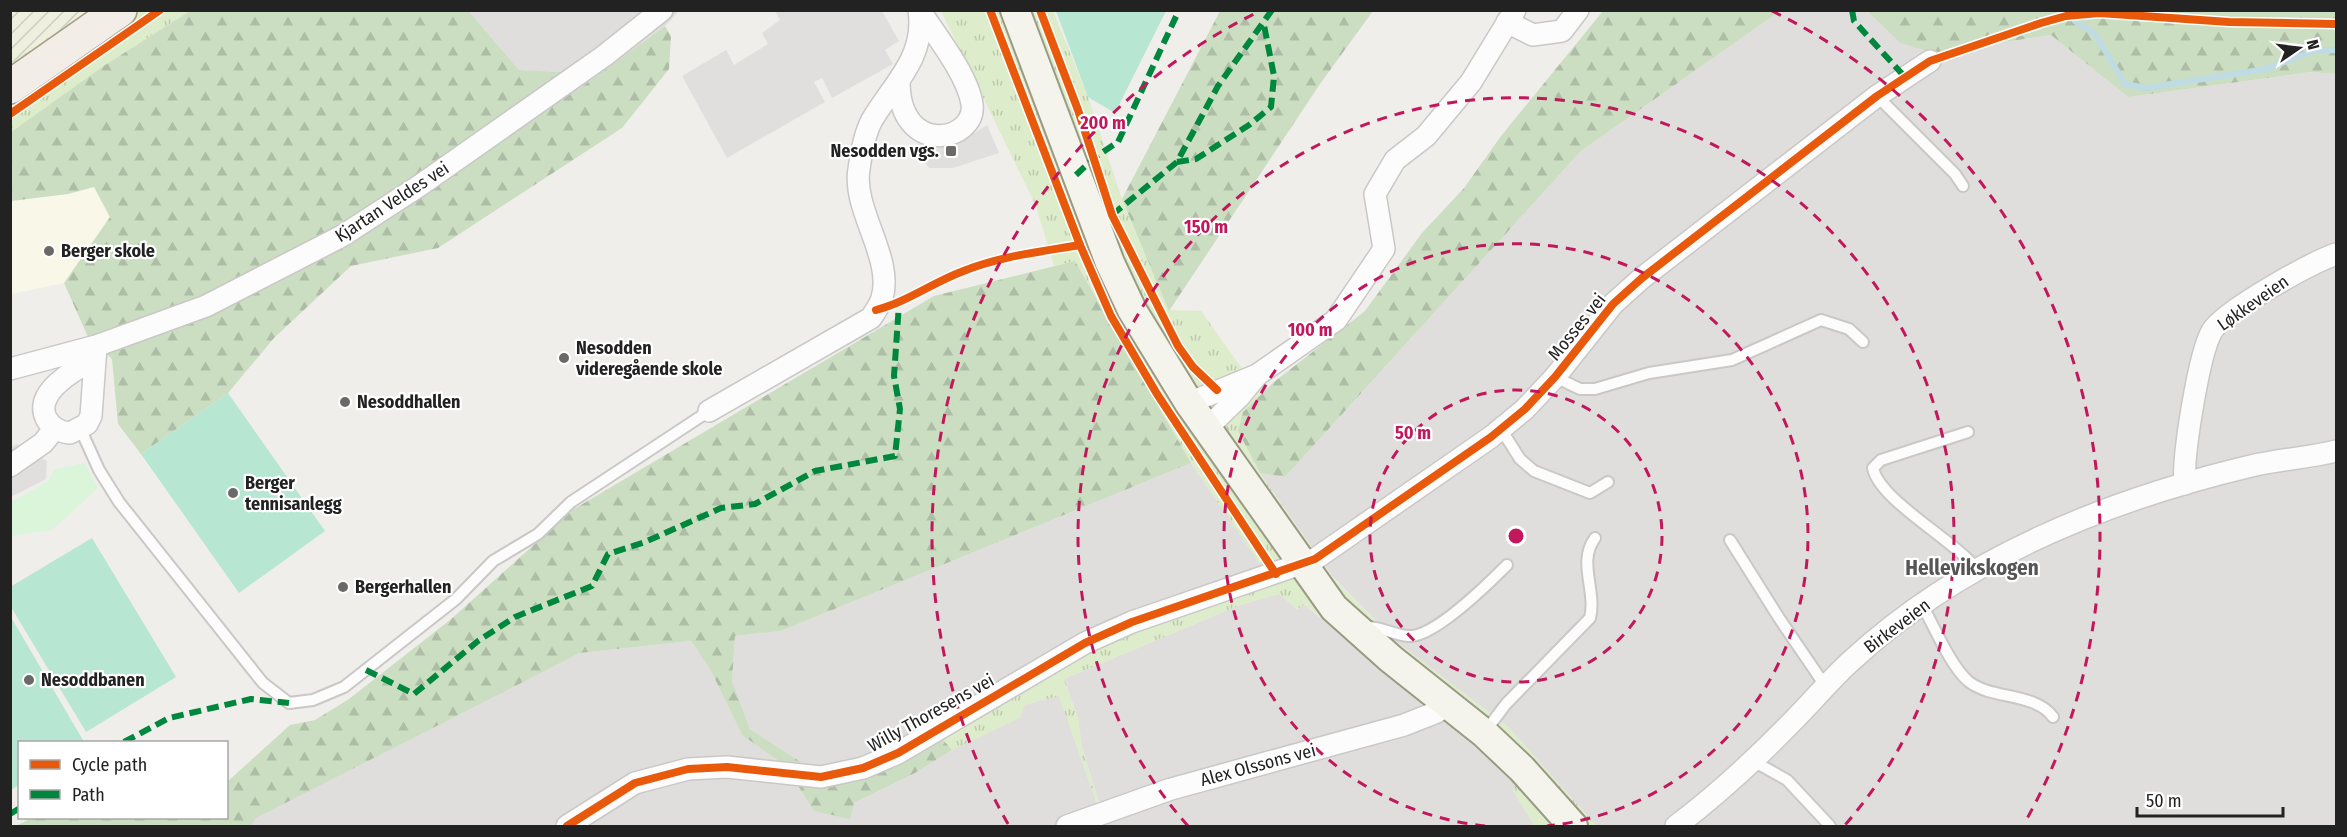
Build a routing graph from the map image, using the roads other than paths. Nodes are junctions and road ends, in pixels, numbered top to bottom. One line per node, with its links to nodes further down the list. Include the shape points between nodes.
1 (120, 10): 9 (main road)
2 (662, 10): 14 (street, Kjartan Veldes vei, via 585,70 342,236 206,306)
3 (920, 10): 8 (street, via 922,30 917,51); 8 (street, via 966,84 972,105 970,119 955,132 927,135 918,130 899,102)
4 (1015, 10): 18 (main road, via 1110,263 1132,310)
5 (1578, 10): 6 (street, via 1562,32 1533,35)
6 (1511, 16): 16 (street, via 1471,82 1426,136 1395,160 1375,194 1384,249 1336,320)
7 (1930, 61): 10 (street, Mosses vei)
8 (899, 81): 19 (street, via 871,122 858,169 858,186 884,287 876,310 871,318 844,335)
9 (10, 87)
10 (1877, 96): 11 (lane); 17 (street, Mosses vei, via 1642,278 1613,304)
11 (1963, 186)
12 (2337, 255): 28 (street, Løkkeveien, via 2287,279 2212,332 2187,440)
13 (1863, 342): 17 (lane, via 1849,328 1821,320 1731,360 1649,373 1595,389 1580,389)
14 (95, 353): 15 (street, Kjartan Veldes vei); 20 (street, Kjartan Veldes vei, via 49,392 45,416); 21 (street, via 91,416)
15 (10, 369)
16 (1257, 375): 18 (street); 22 (street)
17 (1555, 377): 23 (street, Mosses vei)
18 (1189, 403): 22 (main road)
19 (709, 411): 21 (lane, via 571,501 538,534 493,561 456,599 344,687 313,700 290,703 263,683 119,502)
20 (55, 428): 21 (street, via 70,433); 26 (street, via 44,443)
21 (80, 428)
22 (1207, 428): 31 (main road)
23 (1501, 429): 27 (lane, via 1515,453 1534,471 1590,493); 31 (street, Mosses vei, via 1315,559)
24 (1968, 432): 33 (lane, via 1881,460 1874,468 1883,488 1961,551)
25 (2337, 451): 28 (street, Birkeveien, via 2254,465)
26 (10, 466)
27 (1608, 482)
28 (2185, 484): 33 (street, Birkeveien, via 2074,521)
29 (1595, 538): 39 (lane, via 1587,558 1590,618 1506,704)
30 (1730, 540): 36 (lane)
31 (1301, 564): 35 (main road); 41 (street, Willy Thoresens vei, via 1132,622 1085,643 898,753 863,768 821,777 727,767 688,769 635,783)
32 (1507, 565): 35 (lane, via 1472,598 1421,634 1406,636 1371,626)
33 (1977, 569): 34 (street, Birkeveien)
34 (1922, 605): 36 (street, Birkeveien, via 1851,660); 38 (lane, via 1968,680 1984,690 2031,703)
35 (1354, 628): 37 (main road)
36 (1826, 687): 40 (street, Birkeveien)
37 (1446, 702): 39 (main road); 42 (street, Alex Olssons vei, via 1437,712 1404,725 1171,789)
38 (2053, 717)
39 (1484, 733): 43 (main road)
40 (1753, 761): 44 (street, Birkeveien); 45 (lane, via 1787,780)
41 (567, 826)
42 (1067, 826)
43 (1573, 826)
44 (1676, 826)
45 (1830, 826)

